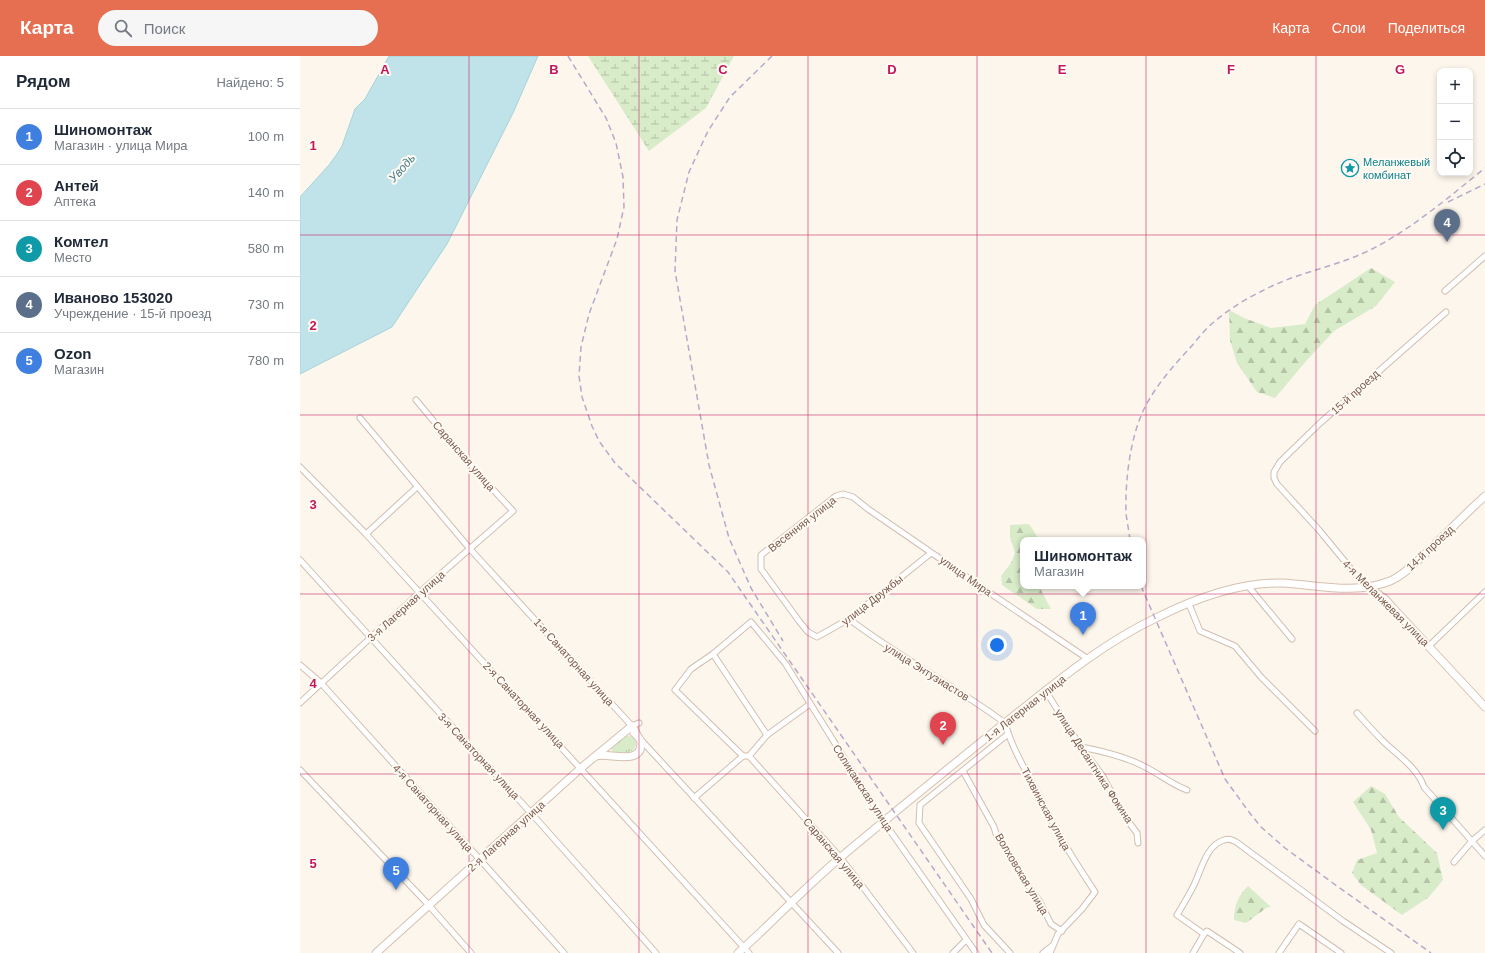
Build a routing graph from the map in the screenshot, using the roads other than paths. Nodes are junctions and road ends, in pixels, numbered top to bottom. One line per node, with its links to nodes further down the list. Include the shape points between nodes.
1 (1485, 256): 2 (street)
2 (1445, 291)
3 (1446, 312): 7 (street, 15-й проезд, via 1319,424 1280,462 1274,472)
4 (416, 400): 11 (street, Саранская улица)
5 (360, 418): 8 (street, 1-я Санаторная улица)
6 (300, 467): 12 (street, 2-я Санаторная улица)
7 (1274, 478): 17 (street, 4-я Меланжевая улица)
8 (418, 488): 12 (street); 13 (street, 1-я Санаторная улица)
9 (843, 494): 14 (street, улица Мира, via 853,497); 22 (street, Весенняя улица, via 836,496 761,555 761,569)
10 (1485, 496): 17 (main road, 14-й проезд, via 1402,574 1392,581)
11 (513, 511): 13 (street, 3-я Лагерная улица)
12 (366, 534): 19 (street, 2-я Санаторная улица)
13 (470, 549): 19 (street, 3-я Лагерная улица); 36 (street, 1-я Санаторная улица)
14 (931, 553): 21 (street, улица Дружбы); 27 (street, улица Мира)
15 (300, 560): 23 (street, 3-я Санаторная улица)
16 (1248, 586): 17 (main road, 1-я Лагерная улица, via 1280,583 1348,589); 20 (main road, 1-я Лагерная улица, via 1207,596); 24 (street)
17 (1368, 586): 25 (main road, 4-я Меланжевая улица, via 1385,599)
18 (1485, 592): 25 (street)
19 (419, 593): 23 (street, 3-я Лагерная улица); 46 (street, 2-я Санаторная улица)
20 (1189, 604): 27 (main road, 1-я Лагерная улица, via 1156,618 1112,642); 37 (street, via 1200,631 1235,646 1261,677)
21 (849, 619): 22 (street, улица Дружбы, via 817,637); 35 (street, улица Энтузиастов)
22 (808, 632)
23 (370, 638): 29 (street, 3-я Лагерная улица); 51 (street, 3-я Санаторная улица)
24 (1292, 639)
25 (1429, 646): 33 (main road, 4-я Меланжевая улица)
26 (713, 654): 32 (street, Соликамская улица, via 750,622 785,663); 41 (street); 44 (street, via 691,669 675,690)
27 (1088, 659): 30 (main road, 1-я Лагерная улица)
28 (300, 665): 29 (street, 4-я Санаторная улица)
29 (321, 683): 31 (street, 3-я Лагерная улица); 58 (street, 4-я Санаторная улица)
30 (1045, 690): 35 (main road, 1-я Лагерная улица); 42 (street, улица Десантника Фокина)
31 (300, 703)
32 (810, 704): 41 (street); 52 (street, Соликамская улица)
33 (1485, 708)
34 (1357, 713): 54 (street, via 1383,742 1416,772 1424,787)
35 (1006, 723): 39 (street, Тихвинская улица); 52 (main road, 1-я Лагерная улица)
36 (636, 725): 38 (main road, 2-я Лагерная улица); 40 (main road, 1-я Санаторная улица)
37 (1315, 731)
38 (622, 734): 40 (main road, via 630,732); 43 (main road, 2-я Лагерная улица)
39 (1008, 734): 48 (street); 62 (street, Тихвинская улица, via 1046,812 1095,892)
40 (637, 735): 43 (main road, via 641,743 639,751 634,755); 50 (street, 1-я Санаторная улица)
41 (767, 735): 45 (street)
42 (1080, 747): 49 (street, via 1148,768); 55 (street, улица Десантника Фокина, via 1102,775 1124,816 1137,833)
43 (596, 756): 46 (main road, 2-я Лагерная улица)
44 (743, 756): 45 (street); 50 (street)
45 (749, 756): 57 (street, Саранская улица)
46 (581, 768): 51 (main road, 2-я Лагерная улица); 66 (street, 2-я Санаторная улица)
47 (300, 770): 61 (street)
48 (963, 771): 62 (street, Волховская улица, via 997,837 1040,902 1051,924); 76 (street, via 920,805 919,823 971,899 984,925)
49 (1187, 790)
50 (694, 798): 60 (street, 1-я Санаторная улица)
51 (531, 813): 58 (main road, 2-я Лагерная улица); 70 (street, 3-я Санаторная улица)
52 (884, 822): 57 (main road, 1-я Лагерная улица); 64 (street, Соликамская улица)
53 (1485, 830): 54 (street)
54 (1472, 841): 56 (street); 59 (street)
55 (1138, 843)
56 (1485, 856)
57 (840, 858): 60 (main road, 1-я Лагерная улица); 73 (street, Саранская улица)
58 (479, 860): 61 (main road, 2-я Лагерная улица); 69 (street, 4-я Санаторная улица)
59 (1454, 862)
60 (791, 902): 66 (main road, 1-я Лагерная улица); 72 (street, 1-я Санаторная улица)
61 (429, 905): 67 (main road, 2-я Лагерная улица); 68 (street)
62 (1062, 931): 65 (street)
63 (1204, 934): 79 (street); 80 (street, via 1207,931); 83 (street, via 1177,915 1195,883 1204,859 1218,842 1225,839 1234,840 1343,921)
64 (966, 940): 74 (street); 75 (street, Соликамская улица)
65 (1053, 945): 77 (street); 78 (street)
66 (747, 950): 71 (main road, 1-я Лагерная улица)
67 (379, 952)
68 (471, 953)
69 (564, 953)
70 (656, 953)
71 (738, 953)
72 (838, 953)
73 (913, 953)
74 (953, 953)
75 (976, 953)
76 (1010, 953)
77 (1043, 953)
78 (1050, 953)
79 (1193, 953)
80 (1240, 953)
81 (1279, 953): 82 (street, via 1299,924)
82 (1342, 953)
83 (1391, 953)

